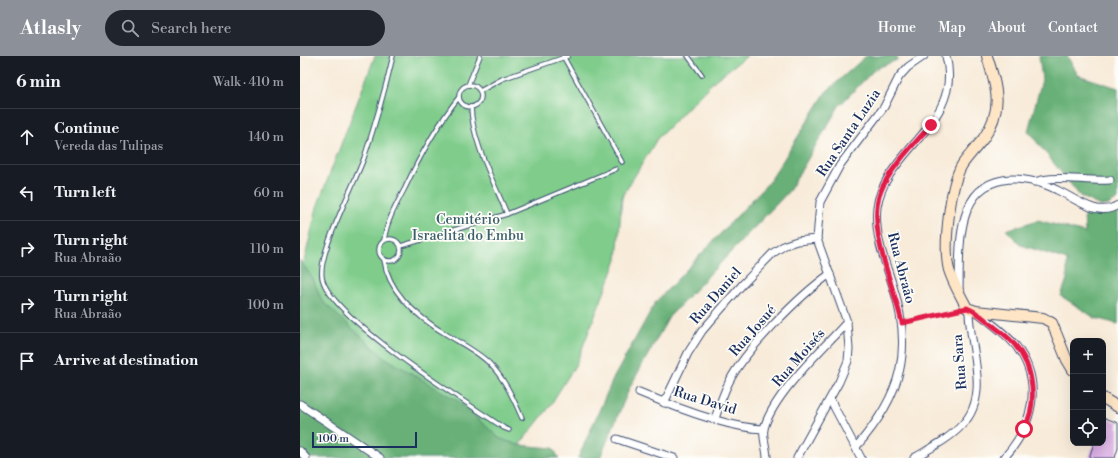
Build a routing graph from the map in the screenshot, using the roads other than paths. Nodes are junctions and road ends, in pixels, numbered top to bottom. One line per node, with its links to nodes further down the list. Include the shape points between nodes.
1 (393, 56): 38 (lane, via 364,157 328,245 321,275 323,284 344,310 389,349)
2 (480, 56): 10 (lane)
3 (568, 56): 8 (lane)
4 (688, 56): 9 (lane)
5 (924, 56): 20 (street, Rua Santa Luzia, via 899,77 884,108 836,171 820,202)
6 (946, 56): 40 (street, Rua Abraão, via 949,65 948,78 940,109 880,194 877,208 880,246 902,323 903,353 898,382 876,423)
7 (987, 56): 25 (main road, via 996,84 997,108 994,120 983,138 961,166 951,205 947,248 949,269)
8 (563, 57): 11 (lane, via 502,79); 14 (lane)
9 (702, 76)
10 (468, 85): 11 (lane, via 475,86); 12 (lane, via 460,91)
11 (480, 91): 13 (lane, via 480,101)
12 (459, 97): 13 (lane, via 462,103); 21 (lane, via 411,175 391,217)
13 (471, 106): 19 (lane, via 480,146)
14 (622, 162)
15 (616, 169): 19 (lane)
16 (1110, 180): 17 (street, via 1047,178)
17 (1034, 182): 18 (street, via 1101,211); 25 (street, via 1020,179 998,181 979,190 963,222 960,238)
18 (1118, 205)
19 (507, 214): 22 (lane)
20 (817, 239): 24 (street, Rua Santa Luzia); 32 (street, Rua Daniel, via 785,245 773,253 747,280 702,331 688,353)
21 (384, 240): 22 (lane, via 392,238); 23 (lane, via 378,248)
22 (400, 246): 23 (lane, via 400,254 395,259)
23 (384, 260): 35 (lane, via 387,276 399,295 428,323 488,362 508,388)
24 (830, 274): 27 (street, Rua Santa Luzia); 36 (street, Rua Josué, via 799,299 741,364 730,380)
25 (959, 293): 26 (main road)
26 (972, 310): 28 (main road, via 1048,320 1055,328); 48 (street, Rua Sara, via 977,377 970,415 952,435); 49 (street, via 1016,345 1030,373 1030,419 1015,446)
27 (847, 322): 30 (street, Rua Santa Luzia, via 848,361); 37 (street, Rua Moisés, via 792,382)
28 (1070, 365)
29 (639, 392): 32 (street, Rua David)
30 (830, 399): 40 (street); 46 (street, Rua Santa Luzia)
31 (1106, 400): 34 (main road)
32 (664, 403): 36 (street, Rua David)
33 (300, 404): 43 (street)
34 (1118, 406)
35 (522, 418)
36 (715, 419): 37 (street, Rua David)
37 (764, 429): 45 (street)
38 (509, 430)
39 (617, 439): 44 (street)
40 (856, 447): 47 (street)
41 (300, 451): 42 (street)
42 (306, 458)
43 (380, 458)
44 (674, 458)
45 (767, 458)
46 (797, 458)
47 (861, 458)
48 (914, 458)
49 (1004, 458)

